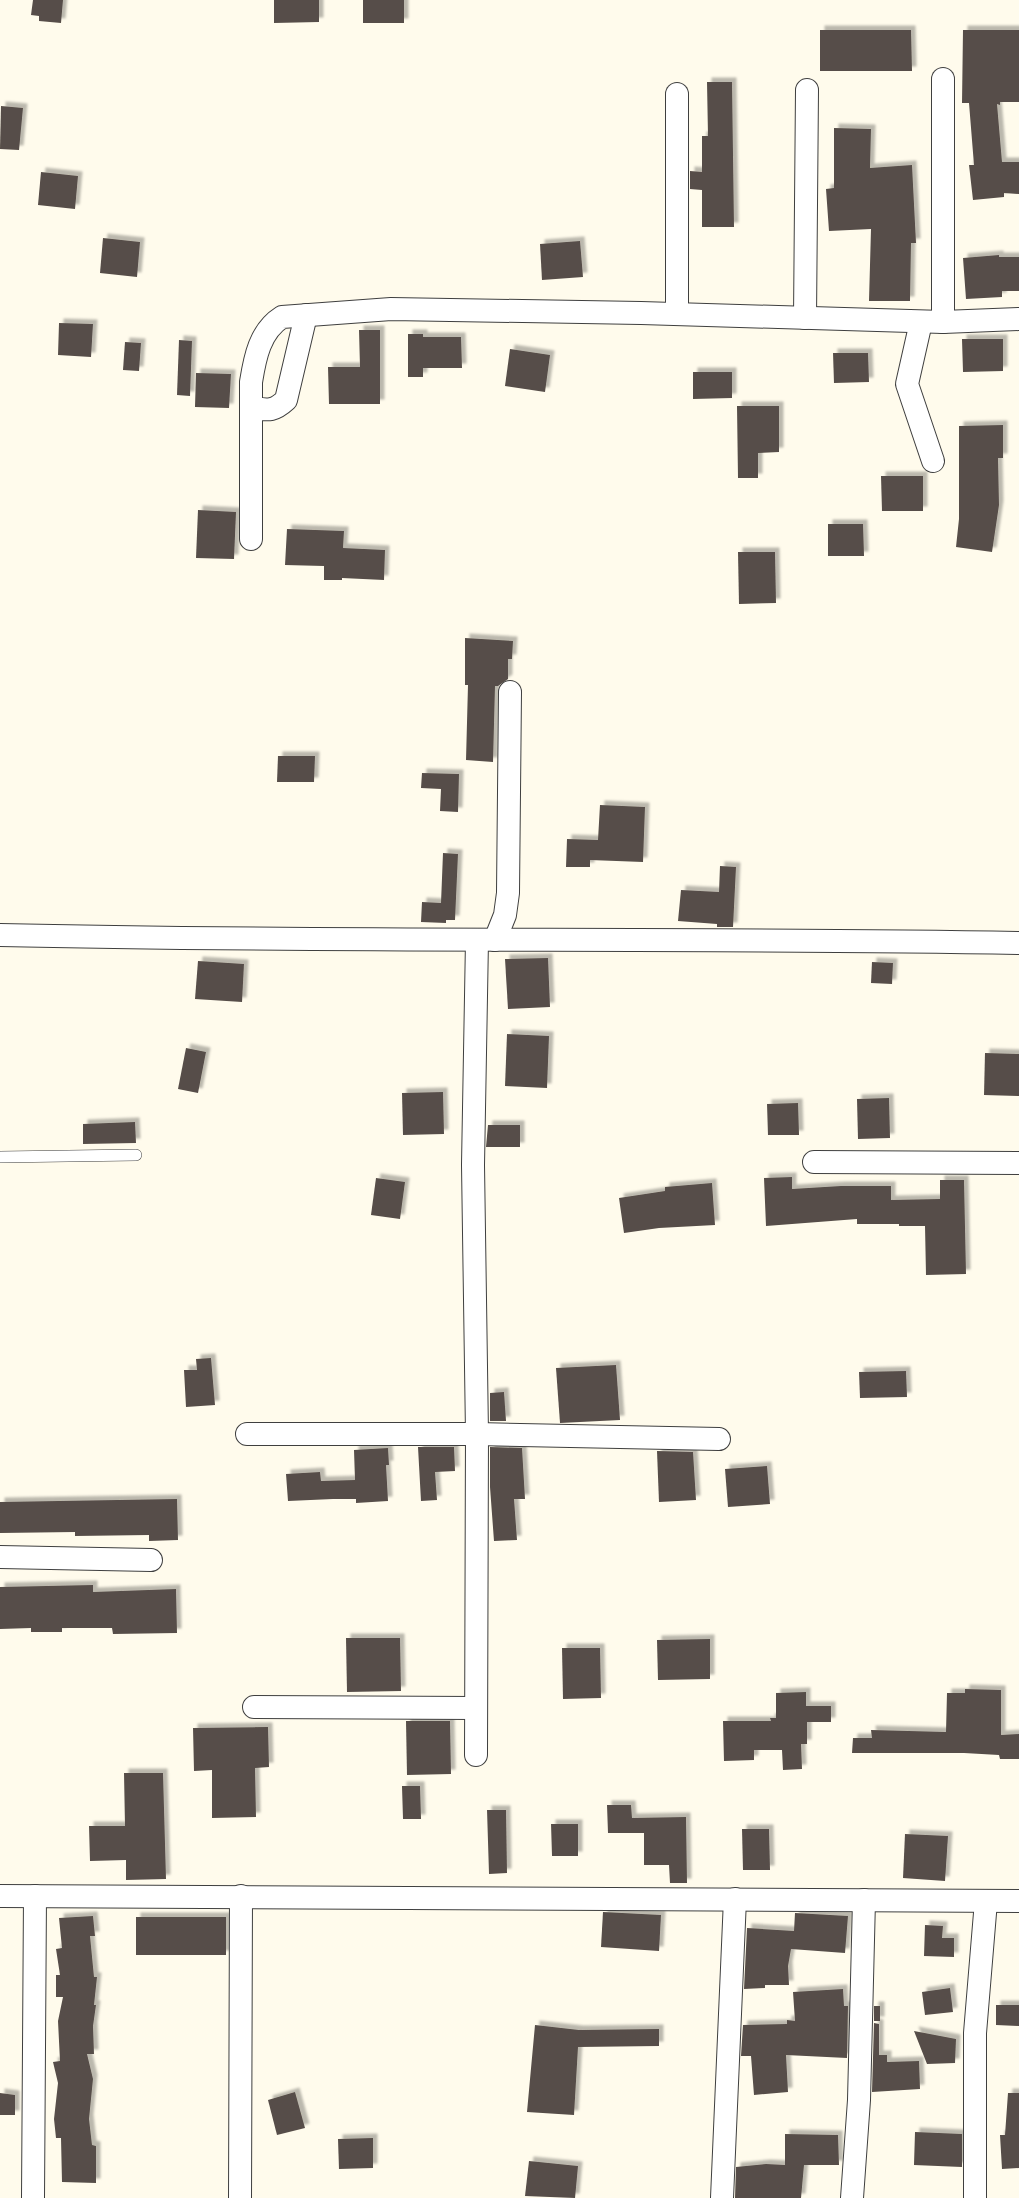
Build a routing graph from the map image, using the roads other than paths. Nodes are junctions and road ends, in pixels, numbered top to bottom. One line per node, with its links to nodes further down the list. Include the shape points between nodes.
1 (943, 78): 8 (street)
2 (806, 90): 6 (street)
3 (676, 94): 4 (street)
4 (677, 314): 5 (street, via 391,310); 6 (street)
5 (306, 315): 9 (street, via 282,317 271,324 263,337 254,362); 9 (street, via 286,400 277,408)
6 (804, 318): 8 (street)
7 (1019, 319): 8 (street)
8 (932, 322): 10 (street, via 907,384)
9 (251, 408): 11 (street)
10 (933, 461)
11 (251, 539)
12 (510, 692): 14 (street, via 508,893 505,915)
13 (0, 934): 14 (street)
14 (486, 940): 15 (street); 21 (street, via 473,1165)
15 (1019, 943)
16 (136, 1155): 17 (lane)
17 (0, 1157)
18 (814, 1162): 19 (street)
19 (1019, 1163)
20 (247, 1434): 21 (street)
21 (477, 1434): 22 (street); 26 (street)
22 (719, 1439)
23 (0, 1557): 24 (street)
24 (151, 1560)
25 (254, 1706): 26 (street)
26 (476, 1708): 27 (street)
27 (476, 1755)
28 (0, 1896): 29 (street)
29 (34, 1896): 30 (street); 35 (street)
30 (241, 1896): 31 (street); 36 (street)
31 (735, 1899): 32 (street); 37 (street)
32 (864, 1900): 33 (street); 38 (street, via 859,2100)
33 (986, 1901): 34 (street); 39 (street, via 975,2033)
34 (1019, 1901)
35 (33, 2198)
36 (240, 2198)
37 (722, 2198)
38 (852, 2198)
39 (975, 2198)

